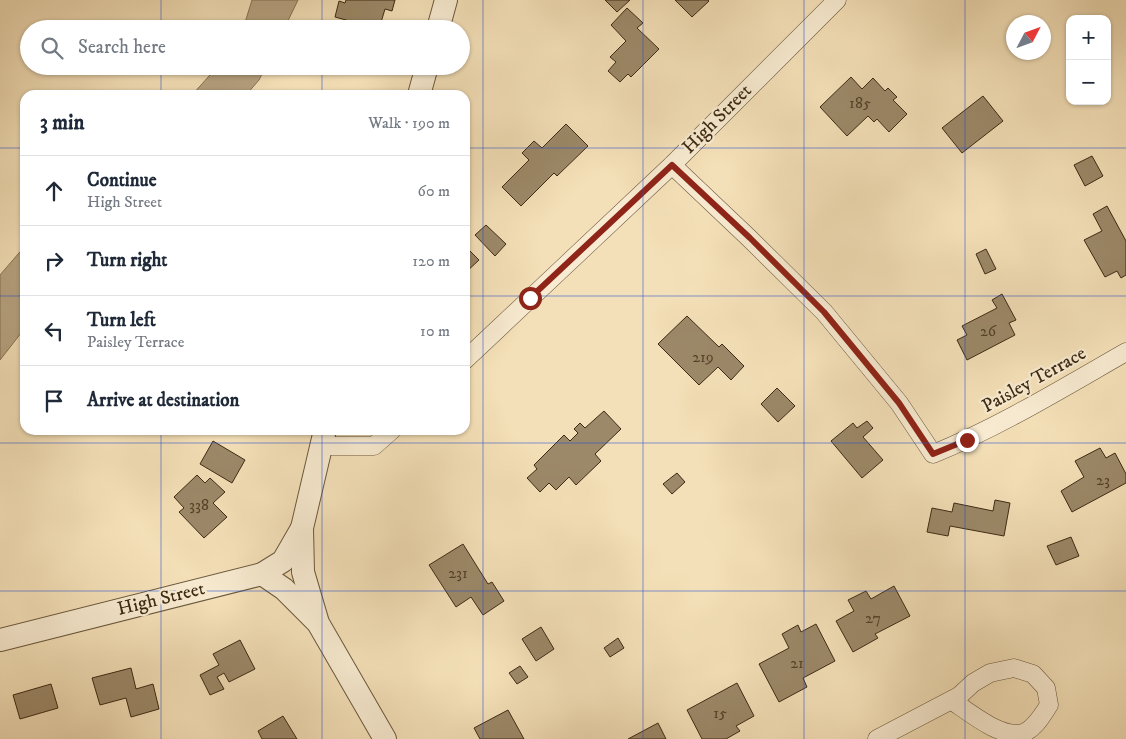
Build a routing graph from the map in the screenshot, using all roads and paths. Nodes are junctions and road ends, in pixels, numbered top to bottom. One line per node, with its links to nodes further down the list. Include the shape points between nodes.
1 (446, 0): 3 (street)
2 (837, 0): 6 (street, High Street)
3 (440, 20)
4 (425, 75): 5 (street)
5 (420, 90)
6 (672, 165): 7 (street, Paisley Terrace, via 824,312 899,403 933,454 1017,415); 8 (street, High Street)
7 (1126, 352)
8 (470, 355)
9 (386, 435): 10 (street, via 374,446)
10 (323, 438): 11 (street)
11 (302, 528): 12 (street, High Street, via 283,561); 13 (street, via 304,572)
12 (262, 574): 13 (street, via 284,589); 14 (street, High Street)
13 (318, 623): 16 (street)
14 (0, 640)
15 (951, 700): 15 (street, via 995,729 1009,734 1024,732 1038,721 1049,705 1046,688 1033,674 1014,668 990,673); 17 (street)
16 (385, 739)
17 (878, 739)

